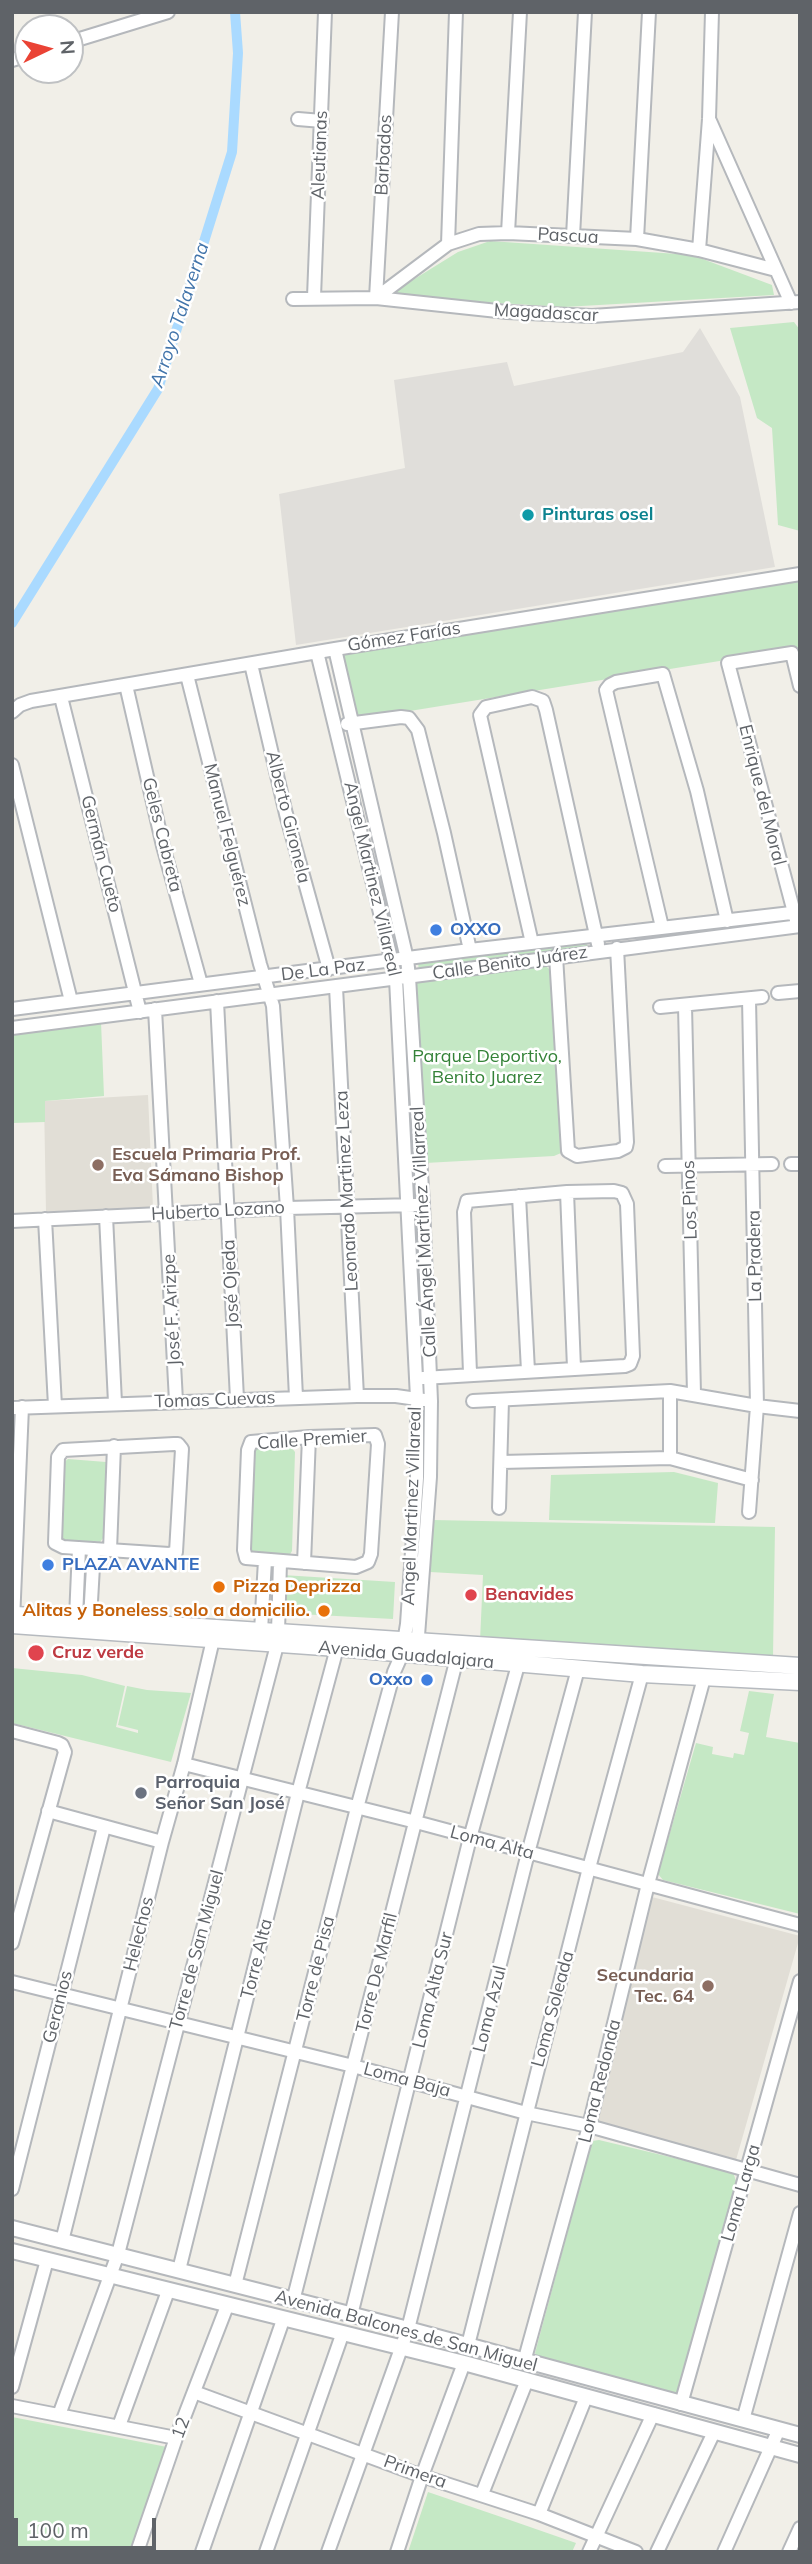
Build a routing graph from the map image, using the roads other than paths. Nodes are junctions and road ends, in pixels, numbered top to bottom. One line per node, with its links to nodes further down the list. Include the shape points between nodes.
1 (167, 12): 9 (street)
2 (325, 12): 13 (street, Aleutianas)
3 (392, 12): 21 (street, Barbados)
4 (456, 12): 17 (street)
5 (520, 12): 14 (street)
6 (585, 12): 15 (street)
7 (649, 12): 16 (street)
8 (712, 12): 12 (street)
9 (146, 15): 10 (street)
10 (84, 37)
11 (298, 119): 13 (street)
12 (709, 119): 18 (street); 19 (street)
13 (322, 121): 20 (street, Aleutianas)
14 (508, 233): 15 (street, Pascua); 17 (street, Pascua, via 479,234)
15 (573, 236): 16 (street, Pascua)
16 (637, 239): 18 (street, Pascua)
17 (448, 244): 21 (street, Pascua)
18 (699, 250): 19 (street, Pascua)
19 (776, 270): 23 (street)
20 (314, 298): 21 (street, Magadascar); 22 (street, Magadascar)
21 (376, 298): 23 (street, Magadascar, via 592,316)
22 (293, 299)
23 (796, 303)
24 (800, 574): 25 (street, Gómez Farías)
25 (335, 649): 26 (street, Gómez Farías); 33 (street, Calle Ángel Martínez Villarreal)
26 (317, 652): 27 (street, Gómez Farías); 34 (street, Angel Martinez Villareal)
27 (251, 664): 28 (street, Gómez Farías); 48 (street, Alberto Gironela)
28 (187, 675): 29 (street, Gómez Farías); 49 (street, Manuel Felguérez)
29 (127, 685): 31 (street, Gómez Farías); 51 (street, Geles Cabreta, via 163,846)
30 (800, 686): 36 (street, Enrique del Moral, via 792,653 728,663)
31 (61, 697): 32 (street, Gómez Farías, via 31,701); 54 (street, Germán Cueto)
32 (12, 712)
33 (353, 723): 34 (street); 43 (street, via 401,717 409,718 418,730); 46 (street, Calle Ángel Martínez Villarreal)
34 (335, 726): 47 (street, Angel Martinez Villareal)
35 (12, 765): 57 (street)
36 (797, 912): 37 (street, De La Paz); 39 (street, Enrique del Moral)
37 (727, 921): 38 (street, De La Paz); 38 (street, via 697,791 663,674 616,682 606,690)
38 (662, 927): 40 (street, De La Paz)
39 (799, 927): 42 (street, Calle Benito Juárez)
40 (597, 936): 41 (street, De La Paz); 41 (street, via 546,710 542,701 532,698 486,707 480,724); 44 (street)
41 (532, 943): 43 (street, De La Paz)
42 (617, 948): 44 (street, Calle Benito Juárez); 45 (street, via 627,1142 623,1150 577,1156 566,1146)
43 (470, 950): 46 (street, De La Paz)
44 (599, 951): 45 (street, Calle Benito Juárez)
45 (556, 956): 50 (street, Calle Benito Juárez)
46 (407, 959): 47 (street, De La Paz); 50 (street, Calle Ángel Martínez Villarreal)
47 (392, 961): 48 (street, De La Paz); 50 (street, Angel Martinez Villareal)
48 (329, 969): 49 (street, De La Paz)
49 (265, 977): 51 (street, De La Paz); 56 (street, Manuel Felguérez)
50 (402, 978): 52 (street, Calle Benito Juárez); 71 (street, Calle Ángel Martínez Villarreal); 73 (street, Angel Martinez Villareal)
51 (201, 984): 54 (street, De La Paz)
52 (336, 987): 56 (street, Calle Benito Juárez); 72 (street, Leonardo Martinez Leza)
53 (800, 991): 55 (street)
54 (136, 993): 57 (street, De La Paz); 63 (street, Germán Cueto)
55 (778, 993)
56 (270, 995): 58 (street, Calle Benito Juárez); 74 (street, Manuel Felguérez)
57 (71, 1001): 61 (street, De La Paz)
58 (217, 1001): 62 (street, Calle Benito Juárez); 75 (street, José Ojeda)
59 (685, 1006): 60 (street); 66 (street, La Pradera, via 756,998); 68 (street, Los Pinos)
60 (660, 1007)
61 (12, 1009)
62 (155, 1009): 63 (street, Calle Benito Juárez); 76 (street, José F. Arizpe)
63 (140, 1012): 64 (street, Calle Benito Juárez)
64 (12, 1027)
65 (772, 1164): 66 (street)
66 (752, 1165): 68 (street); 97 (street, La Pradera)
67 (665, 1166): 68 (street)
68 (689, 1167): 86 (street, Los Pinos)
69 (567, 1192): 70 (street); 80 (street); 80 (street, via 614,1191 625,1197 633,1356 625,1366)
70 (519, 1196): 81 (street); 82 (street, via 473,1199 464,1205)
71 (423, 1205): 73 (street, Huberto Lozano); 83 (street, Calle Ángel Martínez Villarreal)
72 (348, 1206): 73 (street, Huberto Lozano); 74 (street, Huberto Lozano); 87 (street, Leonardo Martinez Leza)
73 (408, 1206): 84 (street, Angel Martinez Villareal)
74 (287, 1208): 75 (street, Huberto Lozano); 88 (street, Manuel Felguérez)
75 (228, 1211): 76 (street, Huberto Lozano); 90 (street, José Ojeda)
76 (167, 1214): 77 (street, Huberto Lozano); 92 (street, José F. Arizpe)
77 (106, 1216): 78 (street, Huberto Lozano); 95 (street)
78 (45, 1219): 79 (street, Huberto Lozano); 96 (street)
79 (12, 1221)
80 (575, 1368): 81 (street)
81 (528, 1371): 82 (street)
82 (470, 1373): 83 (street)
83 (430, 1377): 84 (street); 93 (street, Calle Ángel Martínez Villarreal)
84 (416, 1378): 89 (street, Angel Martinez Villareal)
85 (670, 1391): 86 (street); 91 (street); 102 (street)
86 (694, 1394): 97 (street)
87 (357, 1396): 88 (street, Tomas Cuevas); 89 (street, Tomas Cuevas)
88 (296, 1397): 90 (street, Tomas Cuevas)
89 (417, 1398): 93 (street, Tomas Cuevas); 119 (street, Angel Martinez Villareal, via 417,1478 407,1625)
90 (237, 1399): 92 (street, Tomas Cuevas)
91 (502, 1400): 94 (street); 103 (street)
92 (176, 1401): 95 (street, Tomas Cuevas)
93 (431, 1401): 119 (street, Calle Ángel Martínez Villarreal, via 430,1477)
94 (473, 1401)
95 (115, 1403): 96 (street, Tomas Cuevas)
96 (55, 1406): 98 (street, Tomas Cuevas)
97 (757, 1406): 99 (street); 104 (street, La Pradera)
98 (17, 1407): 113 (street)
99 (800, 1411)
100 (309, 1437): 110 (street, Calle Premier, via 256,1440 249,1445 244,1550 246,1558); 112 (street); 112 (street, Calle Premier, via 370,1435 378,1444 368,1562 356,1567)
101 (114, 1446): 107 (street, via 59,1452 55,1543); 109 (street); 109 (street, via 178,1444 182,1449 176,1552)
102 (670, 1458): 103 (street); 104 (street)
103 (501, 1462): 105 (street)
104 (752, 1480): 106 (street, La Pradera)
105 (499, 1508)
106 (750, 1513)
107 (79, 1548): 108 (street); 114 (street)
108 (94, 1549): 109 (street); 114 (street)
109 (110, 1550)
110 (265, 1560): 111 (street, Calle Premier); 115 (street)
111 (281, 1562): 112 (street, Calle Premier); 117 (street)
112 (304, 1563)
113 (13, 1620): 114 (main road, Avenida Guadalajara); 114 (main road, Avenida Guadalajara)
114 (92, 1622): 116 (main road, Avenida Guadalajara)
115 (261, 1631): 116 (main road, Avenida Guadalajara); 117 (main road, Avenida Guadalajara)
116 (215, 1634): 117 (main road, Avenida Guadalajara); 128 (street, Helechos)
117 (277, 1639): 118 (main road, Avenida Guadalajara); 119 (main road, Avenida Guadalajara); 129 (street, Torre de San Miguel)
118 (337, 1648): 119 (main road, Avenida Guadalajara); 130 (street, Torre Alta)
119 (410, 1648): 120 (main road, Avenida Guadalajara); 131 (street, Torre de Pisa, via 394,1672)
120 (459, 1653): 121 (main road, Avenida Guadalajara); 122 (main road, Avenida Guadalajara); 133 (street, Torre De Marfil)
121 (518, 1665): 123 (main road, Avenida Guadalajara); 135 (street, Loma Alta Sur)
122 (800, 1666)
123 (578, 1669): 124 (main road, Avenida Guadalajara); 137 (street, Loma Azul)
124 (642, 1674): 125 (main road, Avenida Guadalajara); 138 (street, Loma Soleada)
125 (704, 1678): 126 (main road, Avenida Guadalajara); 139 (street, Loma Redonda)
126 (800, 1682)
127 (12, 1731): 132 (street, via 64,1748)
128 (184, 1765): 129 (street, Loma Alta); 136 (street, Helechos)
129 (241, 1779): 130 (street, Loma Alta); 146 (street, Torre de San Miguel)
130 (298, 1793): 131 (street, Loma Alta); 147 (street, Torre Alta)
131 (357, 1808): 133 (street, Loma Alta); 148 (street, Torre de Pisa)
132 (48, 1811): 134 (street); 141 (street)
133 (416, 1822): 135 (street, Loma Alta); 149 (street, Torre De Marfil)
134 (104, 1826): 136 (street); 144 (street, Geranios)
135 (470, 1838): 137 (street, Loma Alta); 150 (street, Loma Alta Sur)
136 (162, 1842): 145 (street, Helechos)
137 (528, 1853): 138 (street, Loma Alta); 151 (street, Loma Azul)
138 (589, 1868): 139 (street, Loma Alta); 152 (street, Loma Soleada)
139 (648, 1884): 140 (street, Loma Alta); 153 (street, Loma Redonda)
140 (800, 1924)
141 (12, 1943)
142 (800, 1981): 154 (street, Loma Larga)
143 (12, 1982): 144 (street, Loma Baja)
144 (61, 1994): 145 (street, Loma Baja); 156 (street, Geranios)
145 (120, 2010): 146 (street, Loma Baja); 159 (street, Helechos)
146 (178, 2023): 147 (street, Loma Baja); 161 (street, Torre de San Miguel)
147 (237, 2039): 148 (street, Loma Baja); 163 (street, Torre Alta)
148 (295, 2052): 149 (street, Loma Baja); 165 (street, Torre de Pisa)
149 (353, 2066): 150 (street, Loma Baja); 167 (street, Torre De Marfil)
150 (410, 2081): 151 (street, Loma Baja); 169 (street, Loma Alta Sur)
151 (468, 2096): 152 (street, Loma Baja); 171 (street, Loma Azul)
152 (526, 2113): 153 (street, Loma Baja); 173 (street, Loma Soleada)
153 (589, 2126): 154 (street, Loma Baja); 175 (street, Loma Redonda)
154 (747, 2169): 155 (street, Loma Baja); 181 (street, Loma Larga)
155 (800, 2185)
156 (12, 2189)
157 (800, 2213): 186 (street)
158 (12, 2228): 159 (street, Avenida Balcones de San Miguel)
159 (62, 2241): 161 (street, Avenida Balcones de San Miguel)
160 (12, 2252): 162 (street, Avenida Balcones de San Miguel)
161 (118, 2255): 163 (street, Avenida Balcones de San Miguel); 164 (street, Torre de San Miguel)
162 (47, 2260): 164 (street, Avenida Balcones de San Miguel); 178 (street)
163 (179, 2270): 165 (street, Avenida Balcones de San Miguel)
164 (110, 2276): 166 (street, Avenida Balcones de San Miguel); 185 (street, Torre de San Miguel)
165 (235, 2285): 167 (street, Avenida Balcones de San Miguel)
166 (168, 2291): 168 (street, Avenida Balcones de San Miguel); 187 (street)
167 (293, 2301): 169 (street, Avenida Balcones de San Miguel)
168 (227, 2306): 170 (street, Avenida Balcones de San Miguel); 179 (street, 12)
169 (351, 2315): 171 (street, Avenida Balcones de San Miguel)
170 (283, 2320): 172 (street, Avenida Balcones de San Miguel); 183 (street)
171 (408, 2329): 173 (street, Avenida Balcones de San Miguel); 174 (street, Loma Azul)
172 (342, 2335): 174 (street, Avenida Balcones de San Miguel); 190 (street)
173 (468, 2345): 175 (street, Avenida Balcones de San Miguel)
174 (402, 2350): 176 (street, Avenida Balcones de San Miguel); 194 (street, Loma Azul)
175 (524, 2362): 181 (street, Avenida Balcones de San Miguel)
176 (464, 2363): 177 (street, Avenida Balcones de San Miguel); 196 (street)
177 (527, 2381): 180 (street, Avenida Balcones de San Miguel); 197 (street)
178 (12, 2386)
179 (194, 2392): 183 (street, Primera); 192 (street, 12)
180 (586, 2397): 184 (street, Avenida Balcones de San Miguel); 198 (street)
181 (681, 2404): 186 (street, Avenida Balcones de San Miguel)
182 (12, 2406): 185 (street)
183 (251, 2413): 190 (street, Primera); 202 (street)
184 (653, 2414): 189 (street, Avenida Balcones de San Miguel); 200 (street)
185 (59, 2415): 187 (street)
186 (743, 2420): 188 (street, Avenida Balcones de San Miguel)
187 (119, 2426): 192 (street)
188 (779, 2429): 191 (street, Avenida Balcones de San Miguel); 193 (street)
189 (714, 2432): 193 (street, Avenida Balcones de San Miguel); 208 (street)
190 (306, 2433): 194 (street, Primera); 203 (street)
191 (800, 2435)
192 (176, 2438): 201 (street, 12)
193 (772, 2448): 195 (street, Avenida Balcones de San Miguel); 209 (street)
194 (363, 2452): 196 (street, Primera); 204 (street, Loma Azul)
195 (800, 2455)
196 (422, 2476): 197 (street, Primera); 205 (street)
197 (482, 2494): 198 (street, Primera)
198 (539, 2514): 200 (street, Primera)
199 (800, 2528): 210 (street)
200 (595, 2538): 206 (street); 207 (street, Primera)
201 (142, 2550)
202 (202, 2552)
203 (266, 2552)
204 (328, 2552)
205 (397, 2552)
206 (589, 2552)
207 (636, 2552)
208 (656, 2552)
209 (724, 2552)
210 (789, 2552)

